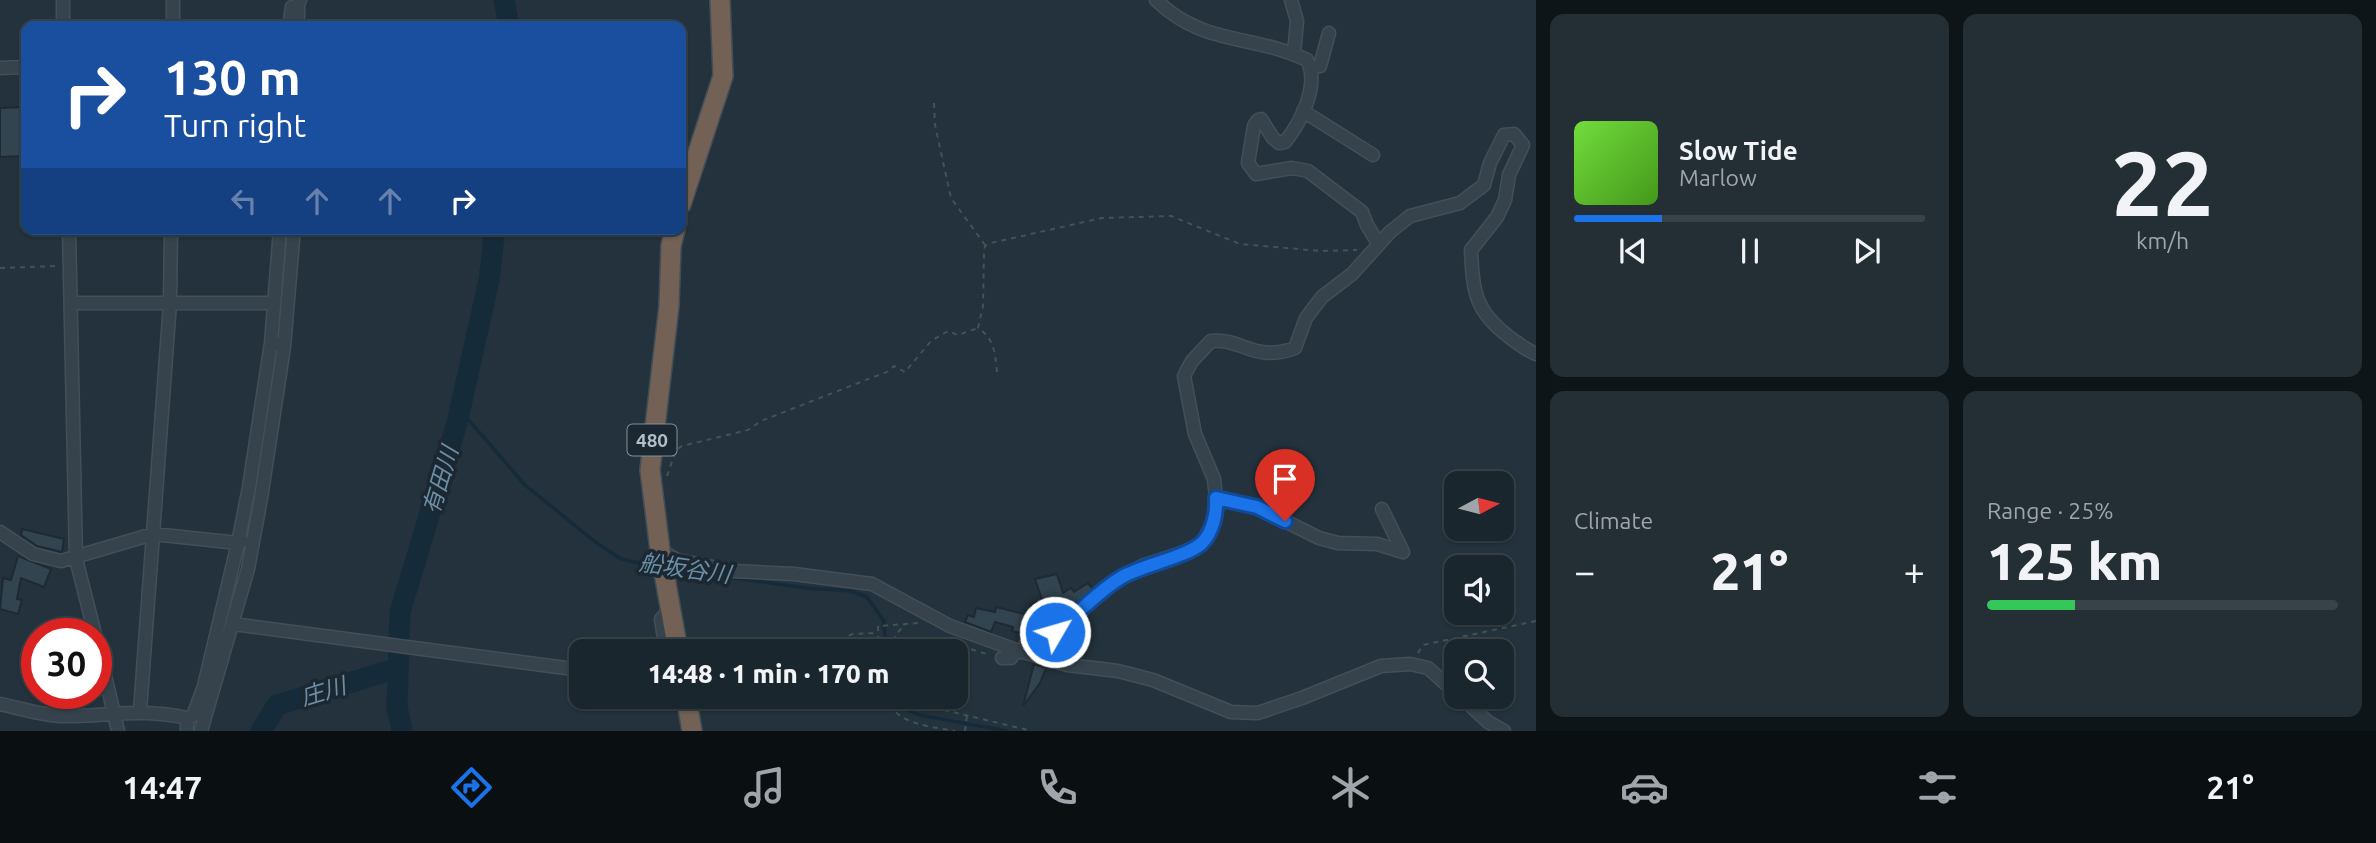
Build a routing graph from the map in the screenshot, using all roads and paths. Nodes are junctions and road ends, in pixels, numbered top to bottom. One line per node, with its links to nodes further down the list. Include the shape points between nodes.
1 (63, 0): 8 (street)
2 (173, 0): 9 (street)
3 (285, 0): 10 (street)
4 (720, 0): 21 (highway, via 723,76)
5 (1156, 0): 14 (street, via 1173,16 1205,33)
6 (1291, 0): 14 (street, via 1297,20)
7 (299, 2): 11 (street, via 292,7); 12 (street)
8 (64, 21)
9 (173, 21)
10 (282, 21)
11 (290, 21)
12 (298, 21)
13 (1329, 33): 17 (street, via 1320,66)
14 (1294, 54): 17 (street, via 1307,60)
15 (0, 68): 16 (street)
16 (21, 68)
17 (1311, 68): 19 (street, via 1312,83)
18 (934, 103): 27 (path, via 951,198)
19 (1303, 111): 20 (street); 28 (street, via 1285,142 1279,143 1258,120 1248,163 1256,174 1292,168 1308,171 1362,212)
20 (1373, 155)
21 (686, 189)
22 (69, 235): 29 (street)
23 (171, 235): 32 (street)
24 (280, 235): 33 (street)
25 (293, 235): 35 (street)
26 (674, 235): 45 (highway, 480, via 650,470)
27 (985, 246): 28 (path, via 1102,218 1171,216 1240,244 1321,251); 34 (path)
28 (1375, 246): 36 (street, via 1410,216 1460,203 1484,186 1498,142 1504,135 1514,134 1523,145 1497,217 1471,250 1473,283 1478,305 1492,324); 40 (street, via 1306,318 1295,348 1278,354 1256,352 1216,340 1192,361 1184,376 1195,434 1214,479)
29 (70, 266): 30 (path); 31 (street)
30 (0, 268)
31 (71, 303): 32 (street); 46 (street)
32 (170, 303): 33 (street); 43 (street)
33 (275, 303): 35 (street)
34 (978, 328): 37 (path, via 994,348); 38 (path, via 958,335 948,331 931,341 905,372 894,366 748,430 682,446 676,450)
35 (277, 345): 39 (street); 44 (street)
36 (1536, 354)
37 (997, 372)
38 (664, 483)
39 (261, 498): 44 (street, via 253,503); 50 (street)
40 (1216, 498): 41 (street, via 1257,507 1319,538 1377,544 1403,552); 59 (street, via 1212,526 1202,543 1119,579 1055,632 1027,642)
41 (1382, 509)
42 (0, 532): 46 (street, via 33,554 61,561)
43 (153, 534): 44 (street); 46 (street); 70 (street)
44 (238, 542): 73 (street, via 204,686)
45 (660, 550): 47 (highway, 480); 59 (street, via 677,560 733,571 872,584 950,626)
46 (76, 559): 48 (street)
47 (671, 609): 54 (street, via 661,619); 55 (highway, 480)
48 (92, 618)
49 (1536, 621): 61 (path, via 1423,645)
50 (238, 624): 62 (street); 76 (street)
51 (901, 624): 53 (path, via 878,626)
52 (907, 624): 58 (path)
53 (878, 633): 56 (path); 57 (path)
54 (664, 639)
55 (676, 639)
56 (843, 639)
57 (878, 639)
58 (895, 639)
59 (1019, 651): 60 (street); 61 (street, via 1068,666 1153,680 1231,712 1258,713 1381,666)
60 (1003, 658)
61 (1410, 664): 63 (street, via 1428,668)
62 (569, 668)
63 (1444, 682)
64 (112, 701): 71 (street)
65 (0, 704): 71 (street, via 62,716)
66 (688, 709): 77 (highway)
67 (892, 709): 78 (path, via 906,721)
68 (942, 709): 72 (path)
69 (1469, 709): 74 (street)
70 (139, 711): 71 (street); 73 (street)
71 (115, 713): 75 (street)
72 (967, 714): 79 (path); 80 (path)
73 (187, 725)
74 (1484, 727): 81 (street)
75 (118, 731)
76 (201, 731)
77 (692, 731)
78 (955, 731)
79 (965, 731)
80 (1032, 731)
81 (1504, 731)

